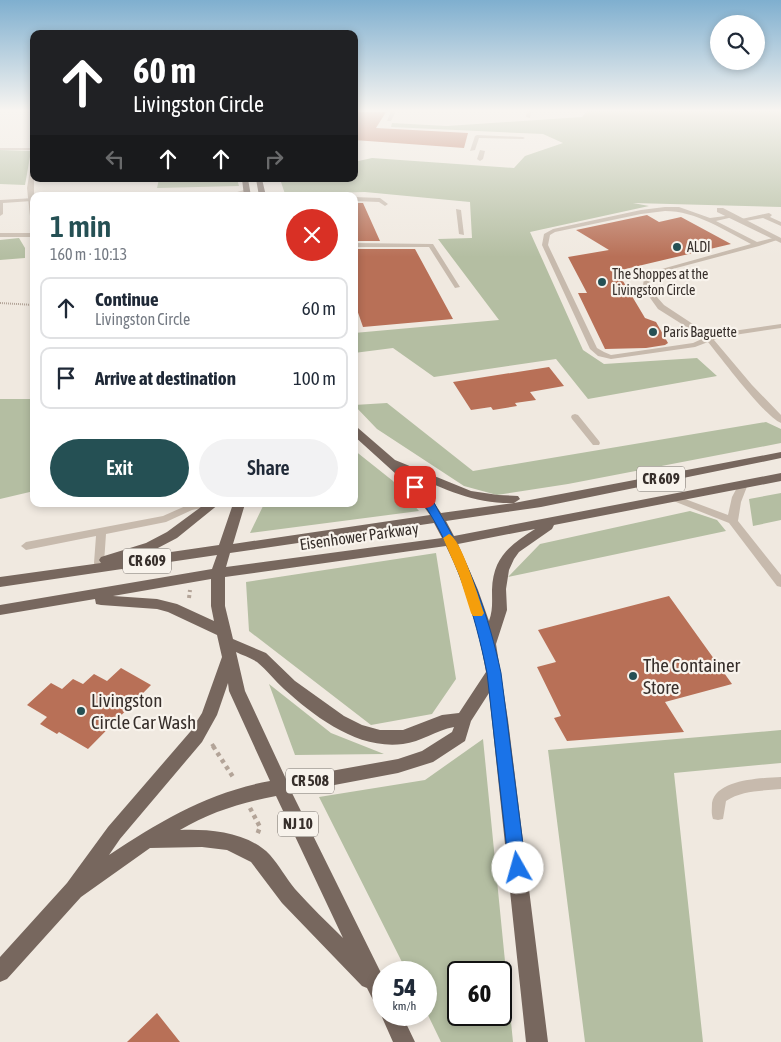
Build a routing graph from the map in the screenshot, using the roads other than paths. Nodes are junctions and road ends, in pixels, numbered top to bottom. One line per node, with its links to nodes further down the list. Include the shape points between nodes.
1 (30, 199): 3 (lane)
2 (358, 199): 4 (lane, via 380,200)
3 (0, 203): 7 (lane)
4 (385, 204)
5 (458, 210): 13 (lane)
6 (720, 210): 8 (street)
7 (0, 214)
8 (731, 216): 9 (lane); 10 (street)
9 (710, 220): 17 (lane); 20 (lane, via 691,212 665,209 553,231 547,234 546,244 594,349 601,354 611,357 666,350 695,345)
10 (740, 220): 11 (lane, via 767,215); 15 (street)
11 (781, 224)
12 (0, 233): 14 (lane)
13 (462, 234)
14 (30, 235)
15 (779, 240): 17 (lane)
16 (358, 245): 18 (lane, via 431,245)
17 (757, 245): 20 (lane, via 647,274 646,288 662,307)
18 (457, 287)
19 (781, 326): 20 (lane)
20 (709, 338): 22 (lane)
21 (575, 417): 26 (lane)
22 (781, 420)
23 (358, 434): 25 (main road)
24 (358, 440): 25 (main road)
25 (368, 443): 28 (main road)
26 (596, 443)
27 (781, 455): 32 (main road, Eisenhower Parkway / CR 609)
28 (394, 462): 32 (main road, via 471,496); 36 (main road)
29 (781, 477): 30 (main road, Eisenhower Parkway / CR 609)
30 (743, 484): 31 (main road, Eisenhower Parkway / CR 609); 37 (lane, via 733,511)
31 (674, 498): 37 (lane); 38 (main road, Eisenhower Parkway / CR 609)
32 (541, 503): 36 (main road, Eisenhower Parkway / CR 609)
33 (190, 507): 39 (lane, via 166,519)
34 (209, 507): 43 (main road, via 172,536)
35 (238, 507): 42 (main road, NJ 10)
36 (438, 518): 40 (main road); 42 (main road, Eisenhower Parkway / CR 609)
37 (733, 521): 47 (lane)
38 (552, 522): 40 (main road, Eisenhower Parkway / CR 609); 51 (main road, via 514,549 508,558 499,589 500,610)
39 (101, 532): 41 (lane); 43 (lane)
40 (450, 541): 45 (main road, Eisenhower Parkway / CR 609); 51 (main road)
41 (26, 546)
42 (224, 549): 44 (main road, Eisenhower Parkway / CR 609); 45 (main road, NJ 10)
43 (99, 563): 44 (main road)
44 (71, 572): 46 (main road, Eisenhower Parkway / CR 609)
45 (218, 573): 48 (main road, Eisenhower Parkway / CR 609); 50 (main road, NJ 10, via 218,606)
46 (0, 582)
47 (781, 583)
48 (74, 599): 49 (main road, Eisenhower Parkway / CR 609); 50 (main road, via 135,601 172,608)
49 (0, 610)
50 (226, 643): 53 (main road, via 261,656 290,685 338,721 358,731 380,737 402,737 442,722); 55 (main road, NJ 10, via 237,691); 58 (main road, CR 508, via 209,716 196,737 114,833)
51 (488, 645): 52 (main road)
52 (494, 673): 53 (main road, CR 508); 64 (main road)
53 (464, 719): 55 (main road, CR 508, via 459,736 428,757 398,766)
54 (781, 783): 56 (lane, via 729,790 720,798)
55 (280, 786): 57 (main road, CR 508, via 243,794 195,813); 60 (main road, NJ 10)
56 (718, 814)
57 (147, 840): 58 (main road, CR 508); 61 (main road, via 202,837 222,840 252,852)
58 (74, 890): 59 (main road, CR 508)
59 (0, 972)
60 (372, 977)
61 (372, 985)
62 (396, 1026): 63 (main road)
63 (404, 1042)
64 (536, 1042)

